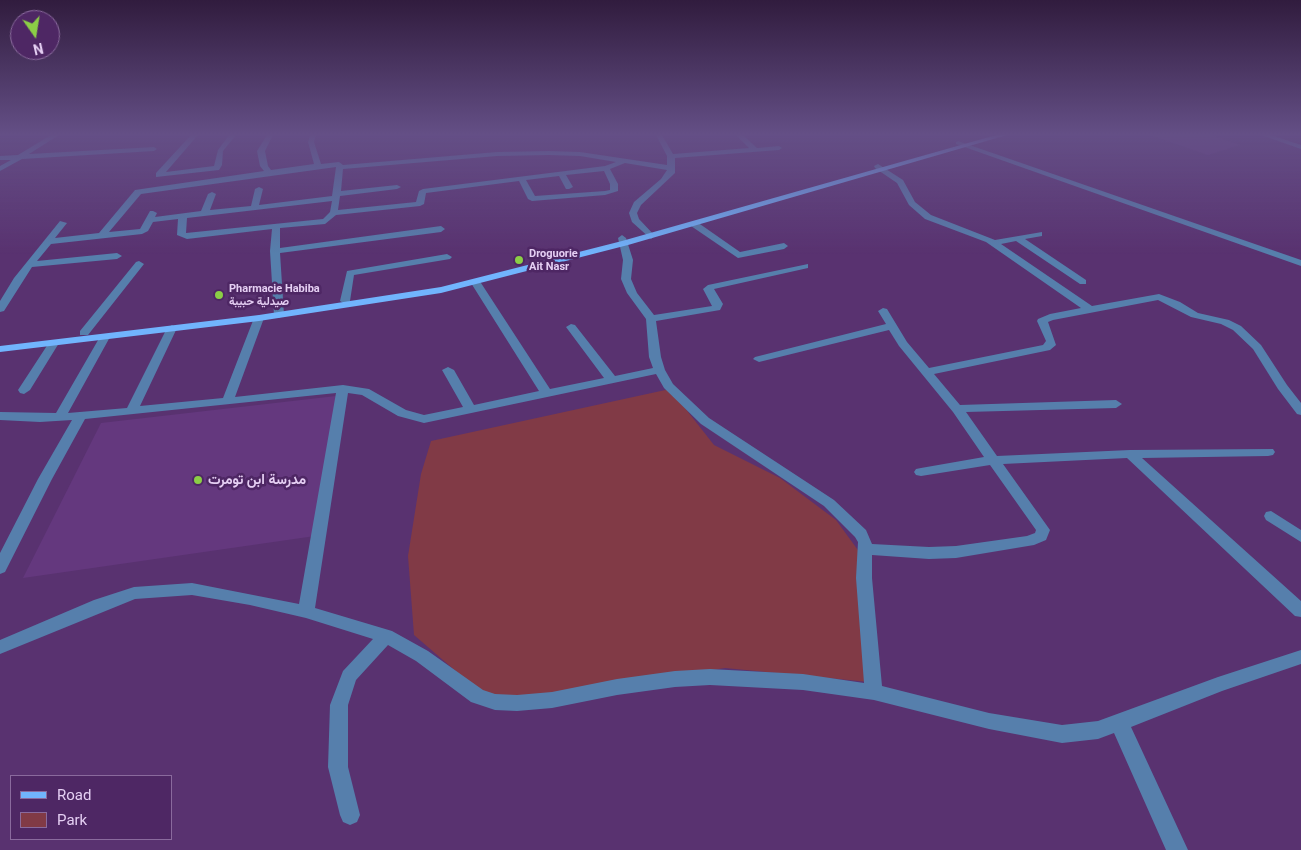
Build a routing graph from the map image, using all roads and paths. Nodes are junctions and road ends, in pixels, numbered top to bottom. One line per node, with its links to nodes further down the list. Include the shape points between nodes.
1 (206, 175): 13 (street)
2 (265, 175): 13 (street)
3 (339, 175): 18 (street)
4 (548, 175): 12 (street)
5 (562, 175): 16 (street)
6 (610, 175): 12 (street, via 614,191 532,199)
7 (669, 175): 31 (street, via 637,204 633,213 635,220)
8 (858, 175): 31 (main road)
9 (859, 175): 27 (main road)
10 (890, 175): 37 (street, via 900,182 912,203 928,217)
11 (1050, 175): 42 (street)
12 (521, 178): 22 (street, via 423,190 420,204)
13 (207, 183): 33 (street, via 138,192)
14 (397, 187): 18 (street)
15 (259, 188): 20 (street)
16 (569, 188)
17 (212, 194): 23 (street)
18 (337, 196): 19 (street); 22 (street)
19 (266, 207): 20 (street); 29 (street)
20 (254, 209): 23 (street)
21 (155, 211): 25 (street)
22 (334, 213): 28 (street, via 325,221)
23 (204, 214): 24 (street)
24 (183, 216): 25 (street); 29 (street, via 181,235 187,236)
25 (149, 220): 33 (street, via 142,231)
26 (63, 223): 36 (street)
27 (694, 224): 31 (main road); 38 (street, via 738,255)
28 (276, 228): 29 (street); 39 (street)
29 (262, 229)
30 (441, 229): 39 (street)
31 (649, 234): 35 (main road)
32 (1039, 234): 34 (street)
33 (102, 235): 36 (street)
34 (1019, 239): 37 (street); 47 (street)
35 (623, 241): 46 (main road); 48 (main road, via 468,279); 54 (street, via 628,260 626,279)
36 (46, 242): 43 (street)
37 (995, 244): 50 (street)
38 (784, 246)
39 (274, 251): 52 (street)
40 (118, 256): 43 (street)
41 (447, 257): 48 (street, via 350,273)
42 (1301, 263)
43 (29, 264): 49 (street)
44 (139, 264): 58 (street)
45 (805, 266): 54 (street, via 711,287 708,289 718,304 716,308)
46 (476, 282): 52 (main road, via 371,302); 70 (street)
47 (1083, 282)
48 (345, 301): 52 (main road)
49 (0, 309)
50 (1089, 309): 66 (street, via 1044,319 1042,325 1051,341 1046,348); 75 (street, via 1159,297 1195,315 1232,324 1257,347)
51 (883, 311): 55 (street)
52 (279, 312): 53 (main road); 58 (main road)
53 (259, 318): 57 (main road); 71 (street)
54 (651, 319): 65 (street)
55 (892, 326): 63 (street); 66 (street)
56 (571, 327): 67 (street)
57 (172, 328): 59 (main road); 76 (street)
58 (84, 333): 60 (main road)
59 (105, 337): 61 (main road); 79 (street)
60 (0, 343)
61 (54, 343): 62 (main road); 69 (street)
62 (0, 349)
63 (759, 360)
64 (448, 370): 74 (street)
65 (659, 370): 67 (street); 86 (street, via 668,386 705,421 841,513 861,534)
66 (928, 372): 73 (street)
67 (612, 380): 70 (street)
68 (343, 389): 71 (street); 74 (street, via 366,392 418,419); 88 (street)
69 (24, 390)
70 (547, 394): 74 (street)
71 (227, 402): 76 (street)
72 (1116, 404): 73 (street)
73 (957, 409): 82 (street)
74 (471, 410)
75 (1301, 411)
76 (131, 412): 78 (street)
77 (0, 416): 79 (street)
78 (81, 416): 79 (street); 87 (street)
79 (60, 417)
80 (1268, 452): 81 (street)
81 (1130, 454): 82 (street); 89 (street)
82 (993, 460): 83 (street); 86 (street, via 1040,524 1041,536 1030,541 941,553)
83 (921, 472)
84 (1271, 516): 85 (street)
85 (1301, 537)
86 (866, 549): 93 (street, via 864,578)
87 (0, 568)
88 (306, 612): 90 (street); 91 (street, via 192,588 155,590 100,604)
89 (1301, 612)
90 (386, 636): 93 (street, via 422,656 477,696 495,702 552,700 616,687 710,677 803,682); 95 (street, via 349,676 340,705 338,767)
91 (0, 646)
92 (1301, 656): 94 (street)
93 (874, 692): 94 (street, via 989,721 1062,734)
94 (1119, 723): 96 (street)
95 (350, 815)
96 (1177, 850)

